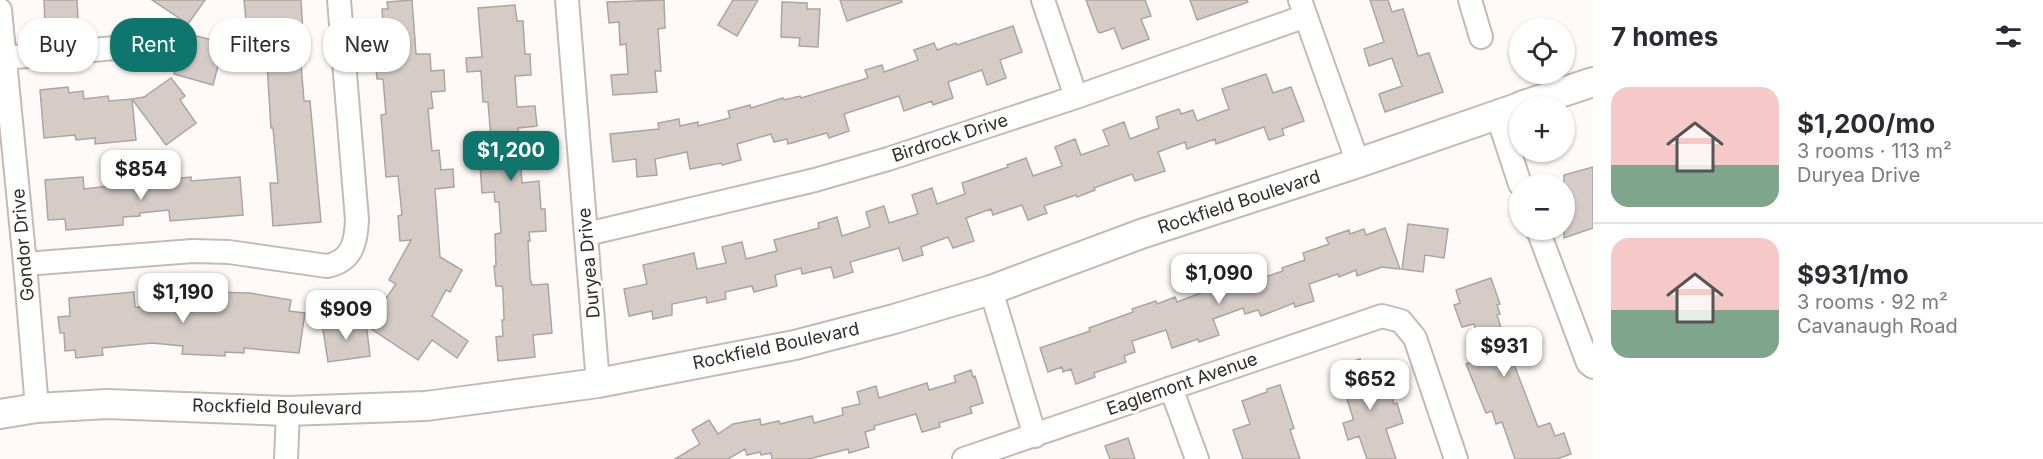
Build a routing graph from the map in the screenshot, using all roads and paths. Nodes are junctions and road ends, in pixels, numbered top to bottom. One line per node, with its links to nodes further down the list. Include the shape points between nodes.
1 (339, 0): 17 (street, via 357,220 355,243 345,258 327,266 194,251)
2 (567, 0): 15 (street, Duryea Drive)
3 (1043, 0): 12 (street)
4 (1470, 0): 7 (street)
5 (1303, 8): 12 (street, Birdrock Drive); 14 (street)
6 (0, 10): 9 (street, Gondor Drive)
7 (1481, 37)
8 (110, 48): 9 (street)
9 (4, 58): 17 (street, Gondor Drive)
10 (1593, 82): 11 (main road, Rockfield Boulevard)
11 (1552, 96)
12 (1076, 97): 15 (street, Birdrock Drive, via 815,180)
13 (1509, 110): 14 (main road, Rockfield Boulevard)
14 (1358, 163): 18 (main road, Rockfield Boulevard, via 1141,234)
15 (587, 234): 20 (street, Duryea Drive)
16 (1542, 240): 19 (street, via 1588,363)
17 (25, 264): 22 (street, Gondor Drive)
18 (991, 290): 20 (main road, Rockfield Boulevard, via 795,345); 25 (street)
19 (1593, 367)
20 (598, 383): 23 (main road, Rockfield Boulevard, via 426,406)
21 (1171, 388): 25 (street, Eaglemont Avenue); 28 (street); 29 (street, Eaglemont Avenue, via 1382,316 1401,321 1415,338)
22 (37, 408): 23 (main road, Rockfield Boulevard, via 107,404); 24 (main road, Rockfield Boulevard)
23 (288, 411): 26 (street)
24 (0, 414)
25 (1035, 436): 27 (street, Eaglemont Avenue)
26 (286, 459)
27 (964, 459)
28 (1197, 459)
29 (1456, 459)

